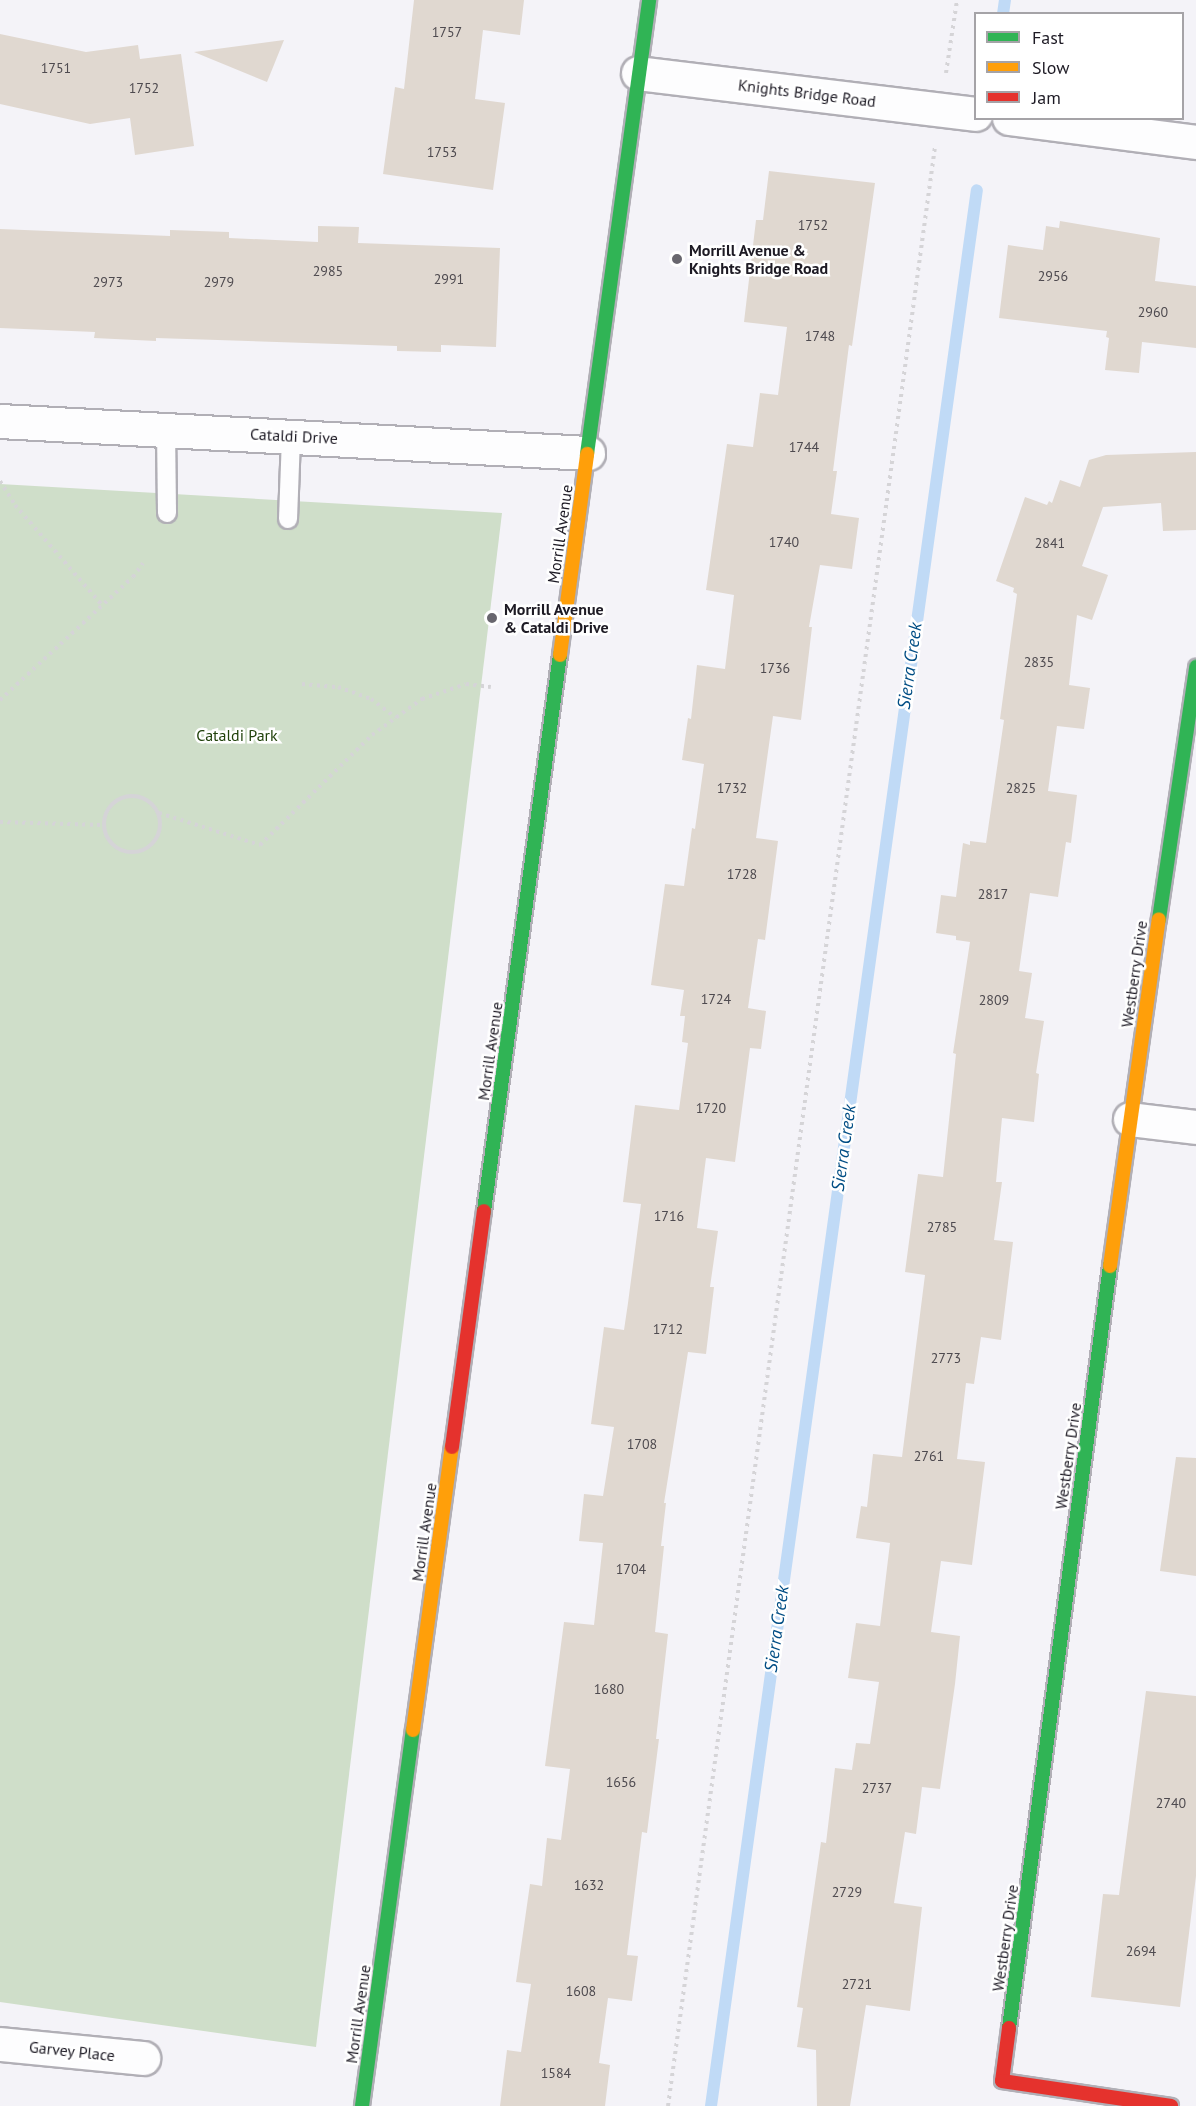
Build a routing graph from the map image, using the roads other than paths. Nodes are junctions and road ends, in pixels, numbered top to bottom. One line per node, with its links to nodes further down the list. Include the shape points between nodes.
1 (649, 0): 2 (street, Morrill Avenue)
2 (638, 73): 3 (street, Knights Bridge Road); 9 (street, Morrill Avenue)
3 (974, 114)
4 (1025, 120): 5 (street)
5 (1196, 141)
6 (0, 421): 7 (street, Cataldi Drive)
7 (166, 429): 8 (street, Cataldi Drive); 10 (lane)
8 (291, 436): 9 (street, Cataldi Drive); 11 (lane)
9 (588, 453): 17 (street, Morrill Avenue)
10 (167, 513)
11 (288, 519)
12 (1196, 667): 13 (street, Westberry Drive)
13 (1130, 1119): 14 (street); 18 (street, Westberry Drive, via 1002,2081)
14 (1196, 1126)
15 (0, 2044): 16 (street, Garvey Place)
16 (143, 2058)
17 (362, 2106)
18 (1171, 2106)

